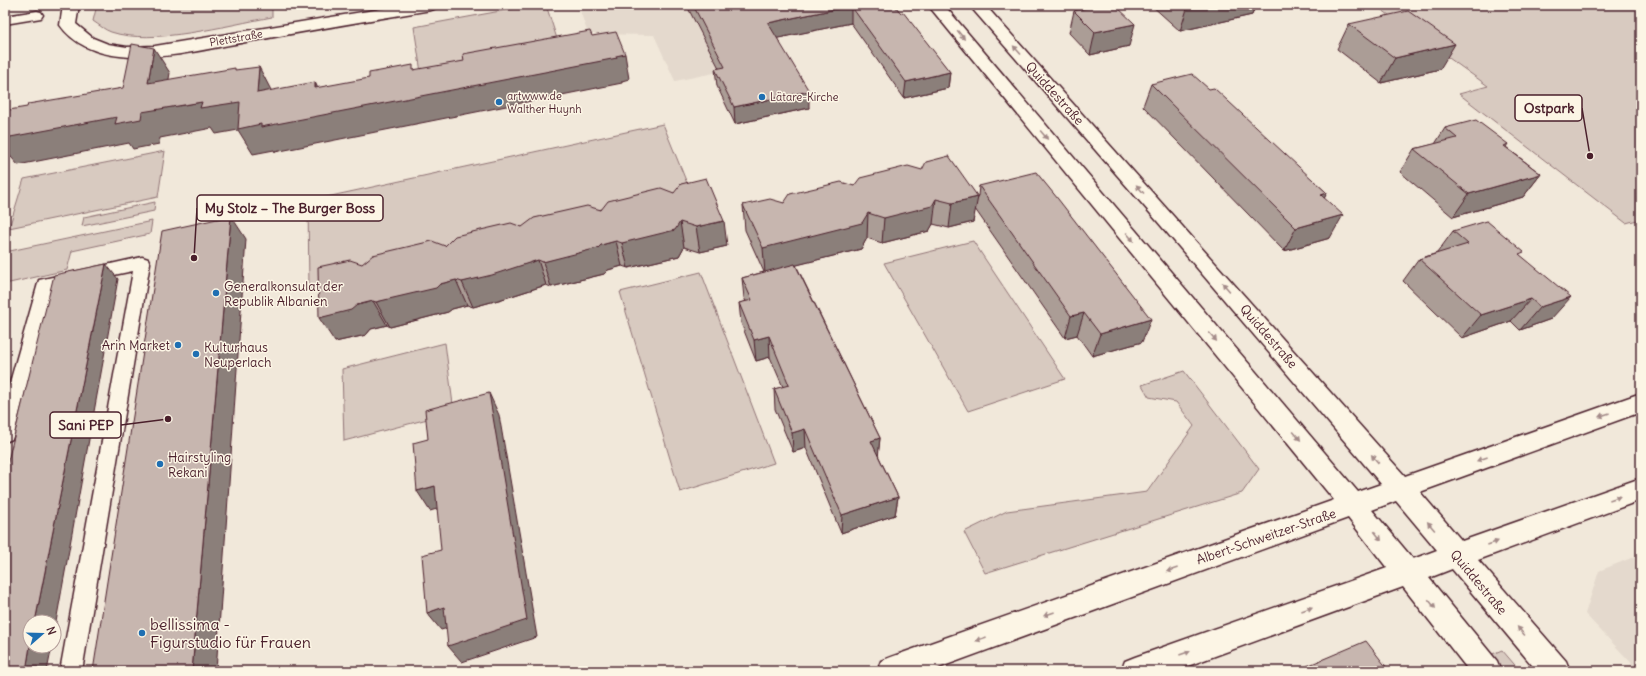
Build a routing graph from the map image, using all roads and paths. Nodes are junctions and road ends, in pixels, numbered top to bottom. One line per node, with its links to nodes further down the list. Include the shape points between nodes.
1 (71, 5): 2 (main road, Plettstraße, via 68,25 77,35 96,46 128,52 198,45)
2 (431, 5)
3 (936, 5): 11 (main road, one-way to 11)
4 (977, 5): 9 (main road, Quiddestraße, one-way to 4)
5 (37, 15): 6 (lane)
6 (5, 20)
7 (1641, 402): 9 (main road, Albert-Schweitzer-Straße, one-way to 9)
8 (5, 434): 14 (lane, via 45,284 142,263)
9 (1400, 489): 11 (main road, Albert-Schweitzer-Straße); 12 (main road, Quiddestraße, one-way to 9)
10 (1641, 489): 12 (main road, one-way to 10)
11 (1354, 506): 13 (main road, one-way to 13); 15 (main road, Albert-Schweitzer-Straße, one-way to 15)
12 (1456, 556): 13 (main road); 18 (main road, Quiddestraße, one-way to 12)
13 (1408, 573): 16 (main road, one-way to 13); 17 (main road, one-way to 17)
14 (72, 671)
15 (891, 671)
16 (1135, 671)
17 (1487, 671)
18 (1556, 671)

